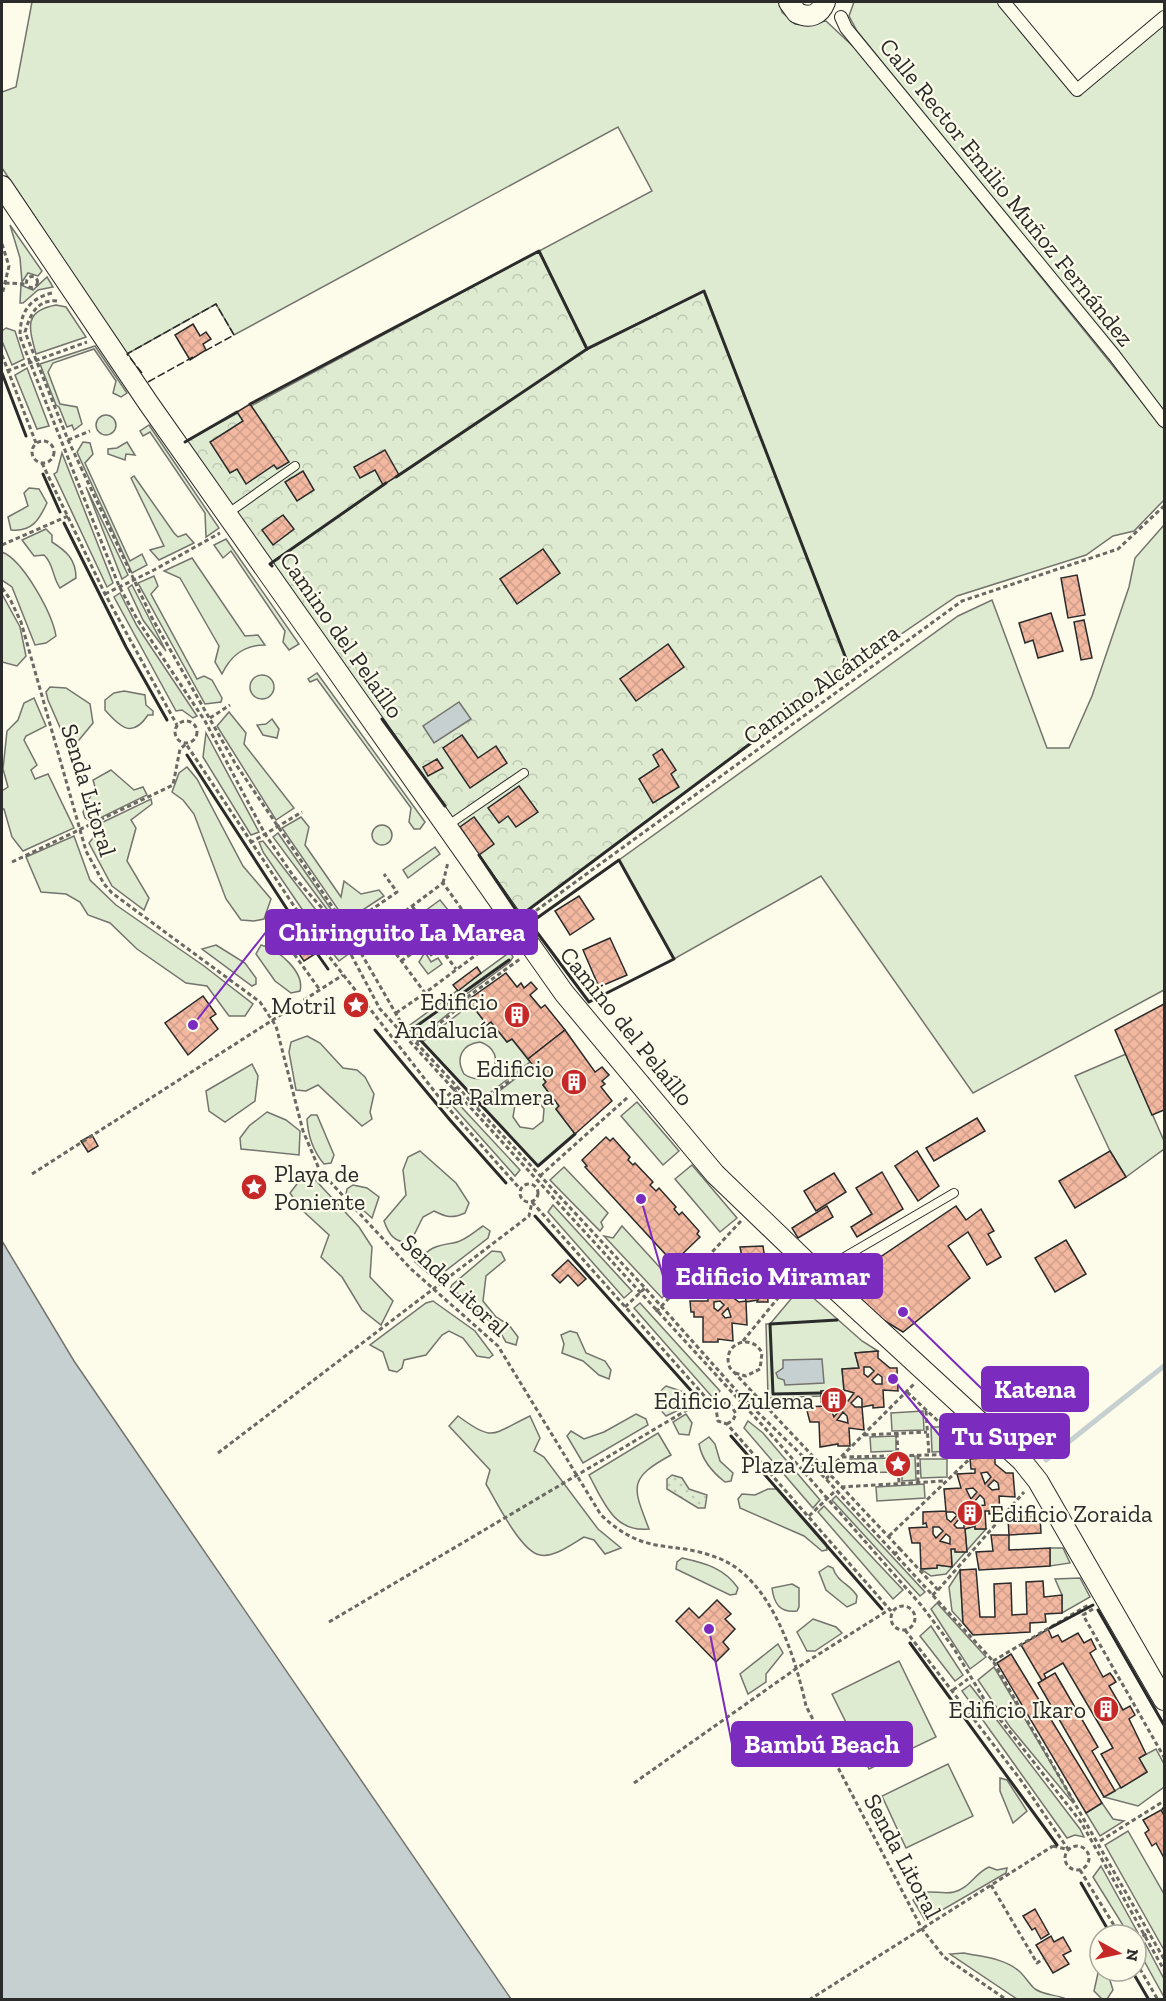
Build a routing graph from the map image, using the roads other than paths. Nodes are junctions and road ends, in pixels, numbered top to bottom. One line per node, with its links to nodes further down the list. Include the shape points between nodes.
1 (789, 2): 2 (street, via 797,13 809,16 820,11)
2 (825, 2)
3 (1004, 2): 5 (street, via 1077,90)
4 (841, 17): 7 (street, Calle Rector Emilio Muñoz Fernández)
5 (1164, 17)
6 (2, 186): 9 (street, Camino del Pelaíllo, via 64,293 104,337)
7 (1164, 421)
8 (295, 466): 9 (lane)
9 (225, 523): 11 (street, Camino del Pelaíllo)
10 (524, 773): 11 (lane)
11 (446, 827): 13 (street, Camino del Pelaíllo, via 509,930 715,1174)
12 (954, 1193): 13 (lane, via 829,1266)
13 (821, 1276): 14 (street, Camino del Pelaíllo, via 1033,1474)
14 (1164, 1700)

